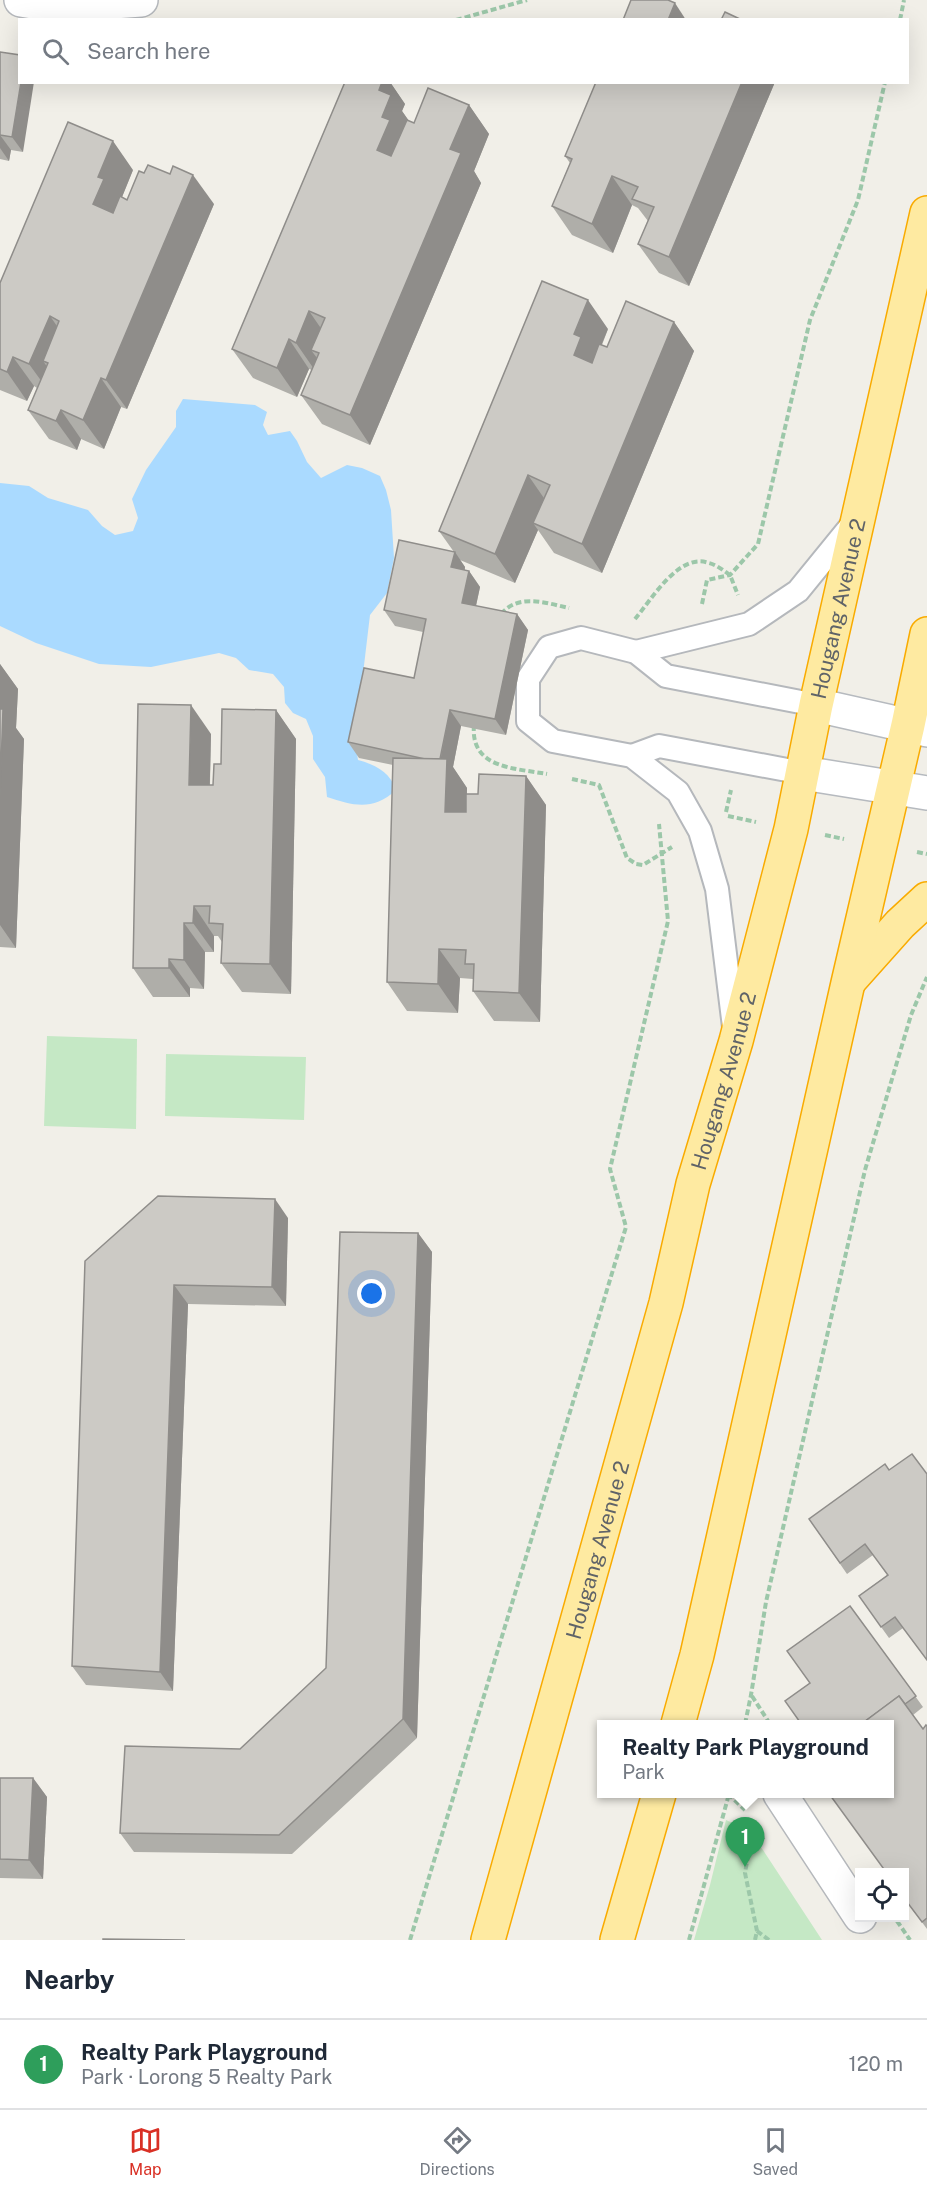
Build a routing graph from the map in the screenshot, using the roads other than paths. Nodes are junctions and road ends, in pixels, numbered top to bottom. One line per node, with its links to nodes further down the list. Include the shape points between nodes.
1 (1, 0): 4 (street)
2 (21, 0): 3 (street, via 57,6)
3 (141, 0)
4 (0, 6)
5 (927, 213): 6 (highway, Hougang Avenue 2)
6 (858, 517): 8 (lane, via 798,591 749,624); 9 (highway, Hougang Avenue 2)
7 (927, 634): 10 (highway)
8 (636, 652): 9 (lane, via 666,676); 11 (lane, via 581,638 549,647 528,680 528,721 553,741)
9 (816, 705): 10 (street); 12 (highway, Hougang Avenue 2)
10 (918, 728): 13 (highway)
11 (632, 756): 12 (lane, via 659,746); 17 (lane, via 678,792 700,831 717,889)
12 (802, 773): 13 (street); 17 (highway, Hougang Avenue 2)
13 (893, 788): 14 (street); 16 (highway)
14 (927, 794)
15 (927, 899): 16 (highway)
16 (848, 983): 18 (highway)
17 (736, 1041): 23 (highway, Hougang Avenue 2, via 693,1184 666,1303)
18 (679, 1720)
19 (658, 1798): 24 (highway)
20 (783, 1798): 21 (street)
21 (855, 1909)
22 (863, 1922): 25 (street)
23 (488, 1940)
24 (617, 1940)
25 (875, 1940)

